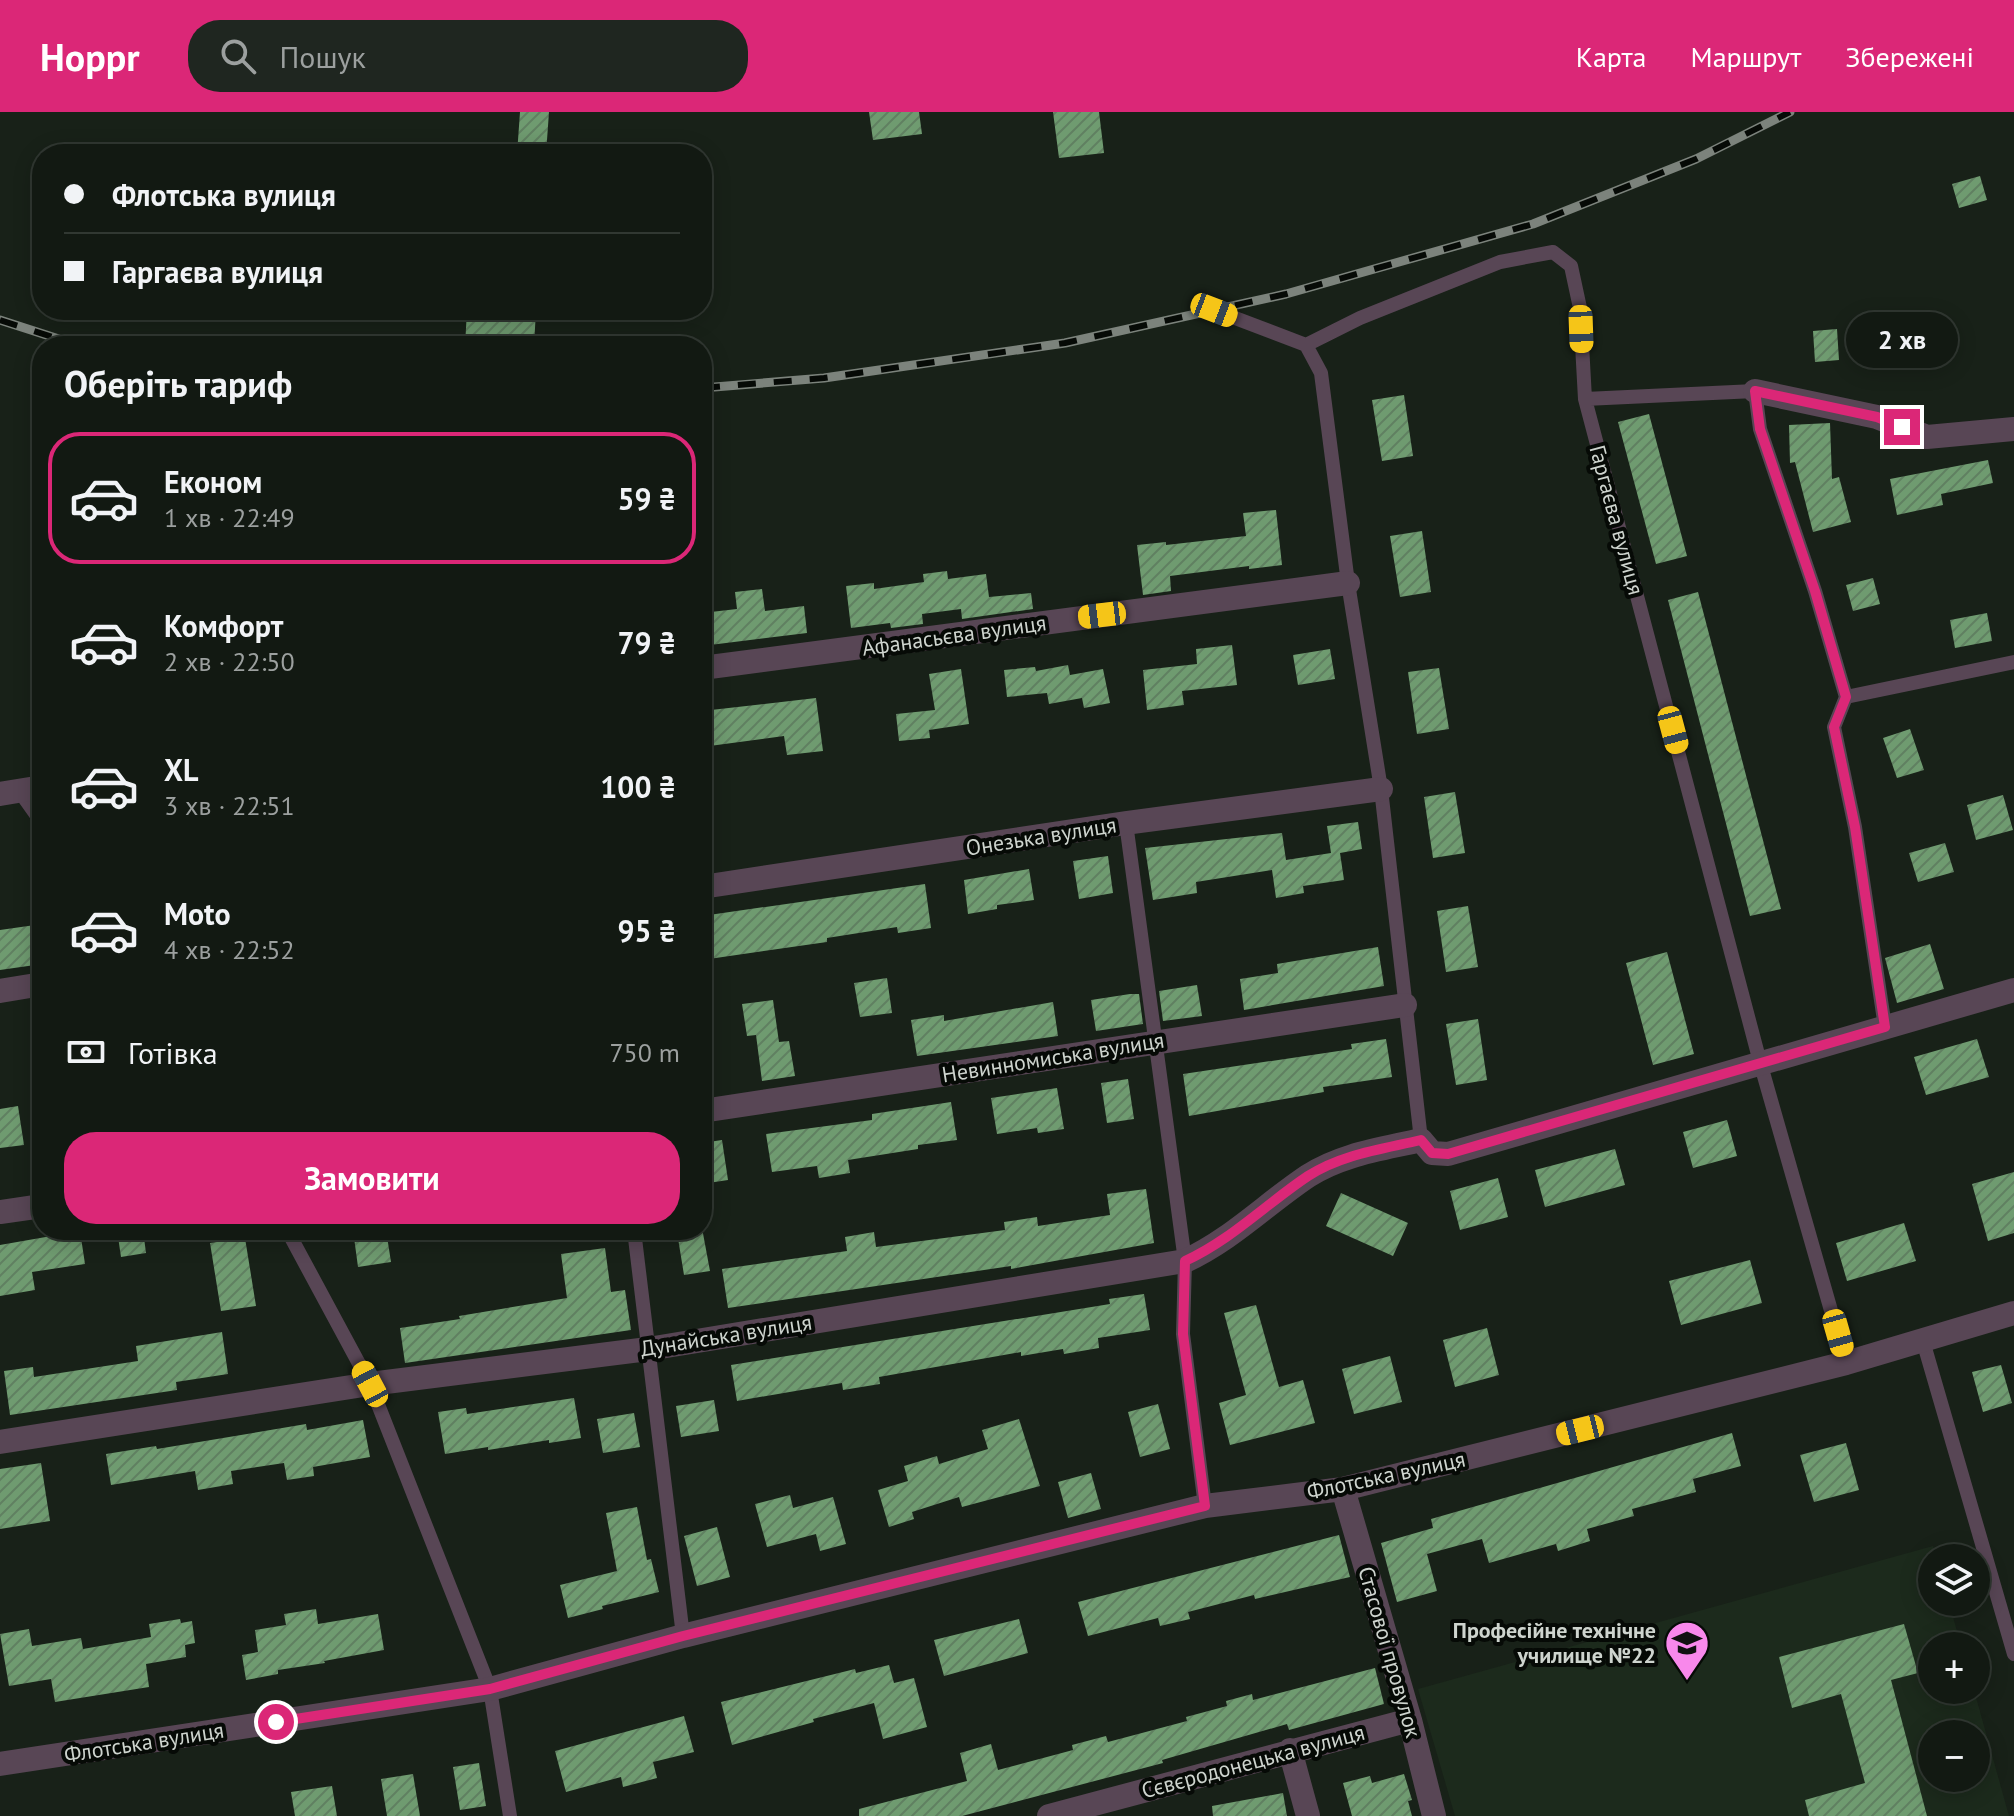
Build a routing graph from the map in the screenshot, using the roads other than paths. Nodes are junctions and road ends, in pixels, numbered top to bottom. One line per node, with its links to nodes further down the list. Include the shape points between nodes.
1 (1214, 310): 2 (lane)
2 (1306, 345): 4 (lane, Гаргаєва вулиця, via 1500,262 1553,252 1571,266 1580,308); 6 (lane, via 1321,373)
3 (1755, 391): 4 (lane); 5 (street, via 1877,417 1927,437); 9 (lane, via 1760,429)
4 (1585, 399): 21 (lane, Гаргаєва вулиця)
5 (2014, 429)
6 (1348, 583): 8 (street, Афанасьєва вулиця); 10 (lane)
7 (2014, 662): 9 (lane)
8 (712, 667)
9 (1846, 697): 19 (lane, via 1834,727)
10 (1381, 789): 13 (street, Онезька вулиця); 18 (lane)
11 (21, 791): 12 (lane)
12 (32, 808)
13 (1126, 823): 14 (street, Онезька вулиця); 20 (lane)
14 (712, 885)
15 (32, 986): 17 (street)
16 (2014, 990): 19 (street)
17 (0, 991)
18 (1405, 1005): 20 (street, Невинномиська вулиця); 23 (lane)
19 (1885, 1027): 21 (street)
20 (1155, 1041): 22 (street, Невинномиська вулиця); 28 (lane)
21 (1760, 1062): 23 (street, via 1448,1154 1432,1153); 32 (lane, Гаргаєва вулиця)
22 (712, 1109)
23 (1421, 1140): 28 (street, Дунайська вулиця, via 1347,1157 1310,1175 1212,1248)
24 (32, 1207): 25 (street)
25 (0, 1212)
26 (292, 1240): 33 (lane)
27 (635, 1240): 31 (lane)
28 (1185, 1261): 31 (street, Дунайська вулиця); 36 (lane, via 1183,1334)
29 (2014, 1313): 30 (street, Флотська вулиця)
30 (1923, 1341): 32 (street, Флотська вулиця); 38 (lane)
31 (648, 1349): 33 (street, Дунайська вулиця); 37 (lane)
32 (1846, 1363): 35 (street, Флотська вулиця)
33 (370, 1384): 34 (street, Дунайська вулиця); 39 (lane)
34 (0, 1442)
35 (1343, 1489): 36 (street, Флотська вулиця); 40 (street, Стасової провулок)
36 (1205, 1506): 37 (street, Флотська вулиця)
37 (683, 1636): 39 (street, Флотська вулиця)
38 (2014, 1654)
39 (490, 1689): 42 (street, Флотська вулиця); 43 (lane)
40 (1410, 1720): 41 (street, Сєвєродонецька вулиця); 46 (street, Стасової провулок)
41 (1290, 1750): 44 (street, Сєвєродонецька вулиця); 45 (street)
42 (0, 1764)
43 (510, 1816)
44 (1049, 1816)
45 (1308, 1816)
46 (1434, 1816)

